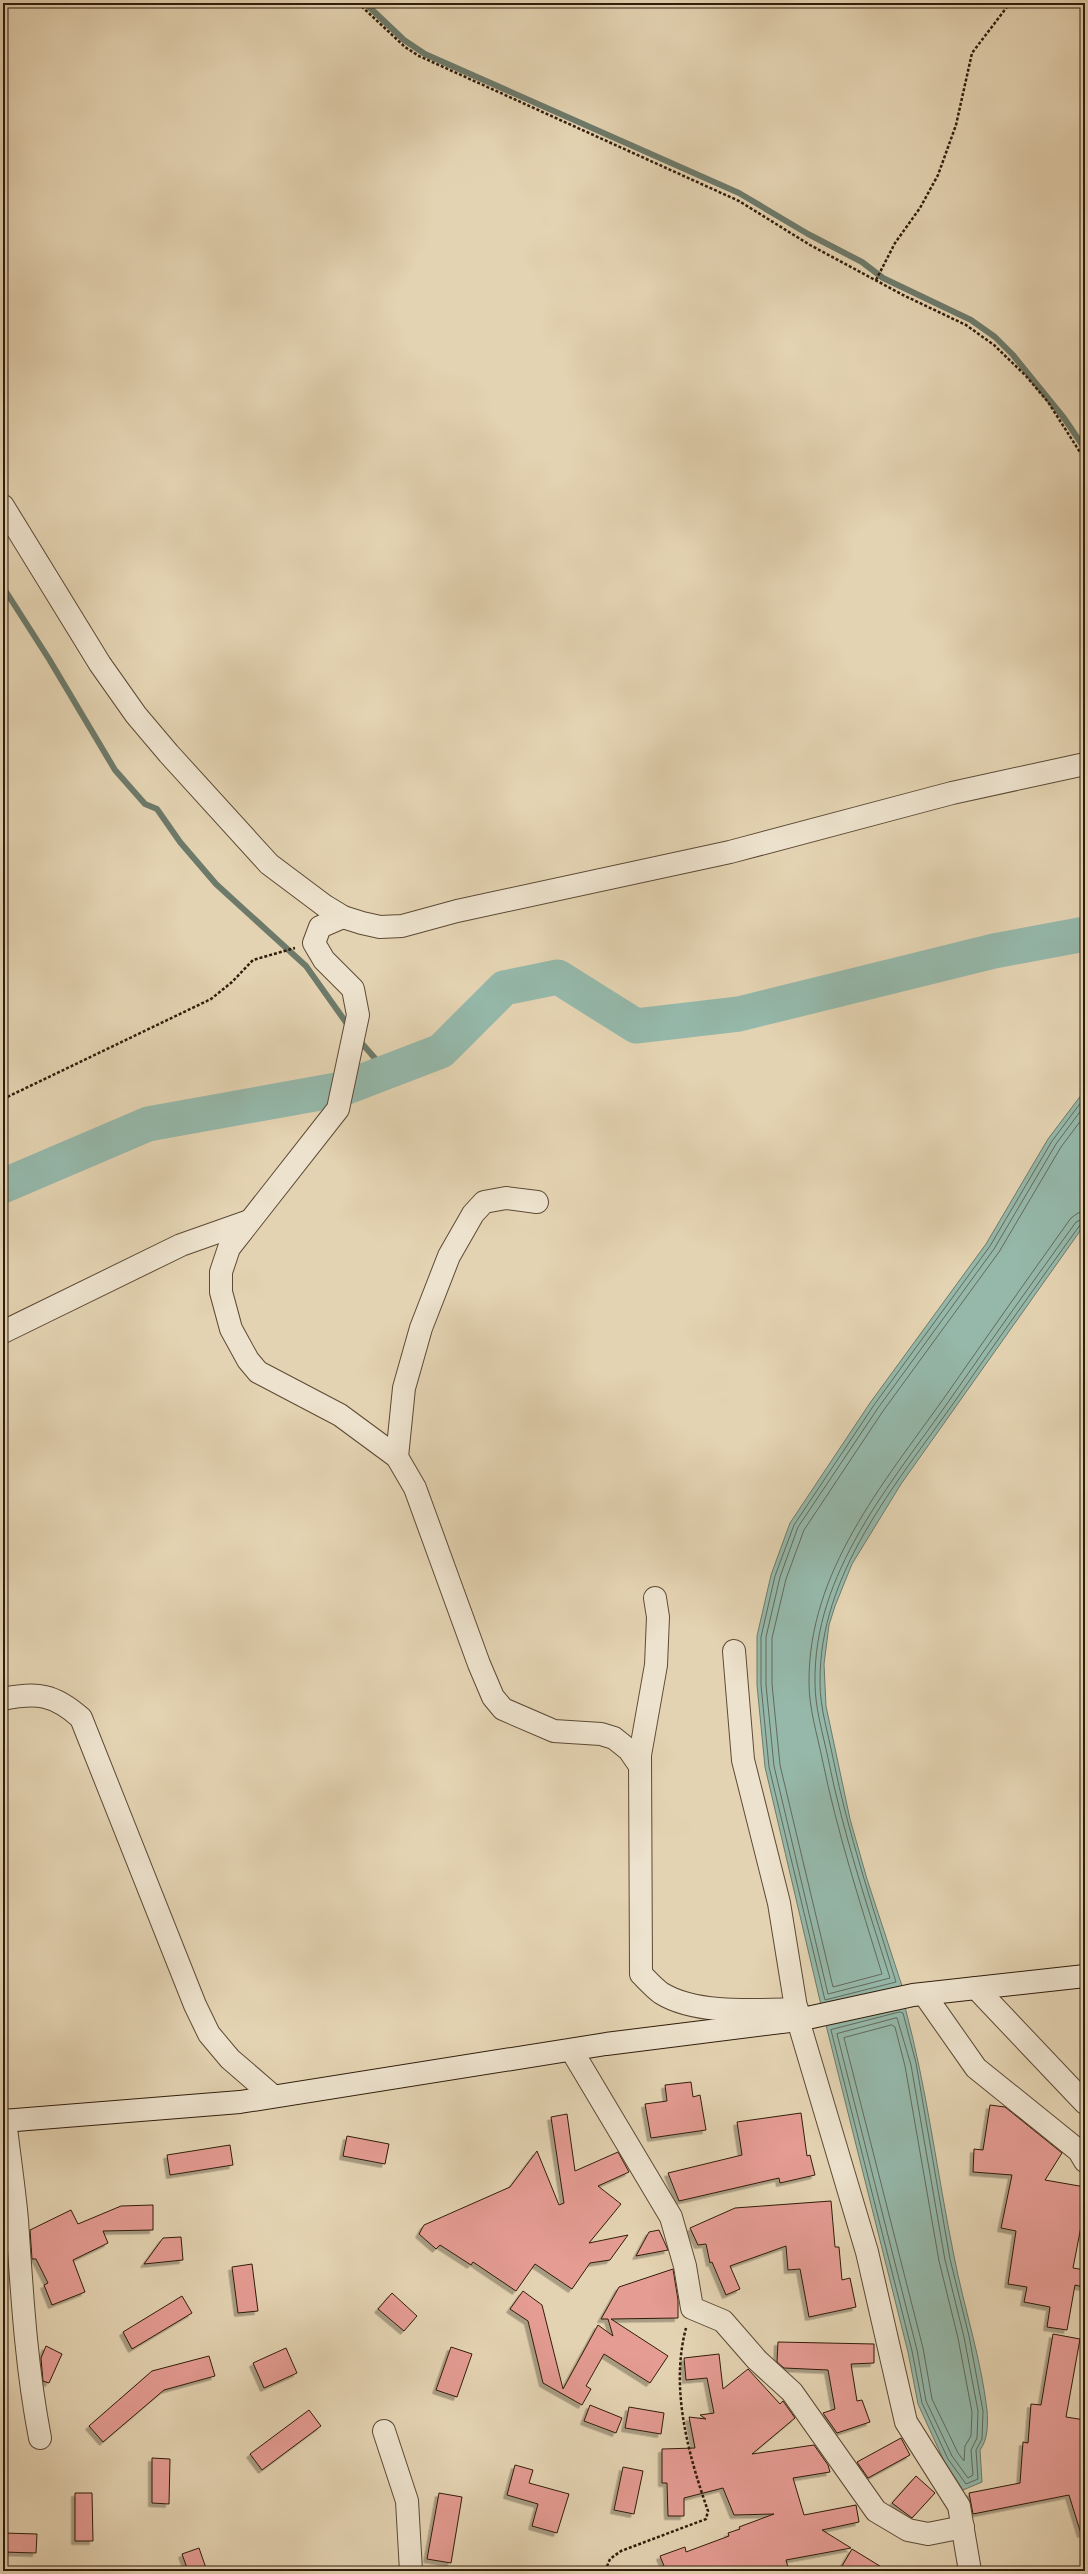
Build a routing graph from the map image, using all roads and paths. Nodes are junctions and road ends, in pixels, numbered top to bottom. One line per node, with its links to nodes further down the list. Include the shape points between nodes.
1 (358, 3): 3 (path, via 405,47 419,56 739,201 810,245)
2 (1010, 3): 3 (path, via 972,53 956,124 938,175 906,225)
3 (876, 280): 4 (path, via 925,307 966,325 994,345 1048,402)
4 (1085, 460)
5 (3, 506): 7 (street, via 100,664 136,716 269,864)
6 (1085, 764): 7 (street, via 952,793 730,852 457,911 402,926 380,927)
7 (343, 917): 11 (street, via 320,926 314,943 324,960 353,989 358,1015 338,1109)
8 (299, 947): 9 (path, via 253,960 211,999)
9 (3, 1099)
10 (537, 1202): 13 (street, via 506,1198 484,1202 473,1214 448,1256 421,1328 404,1388)
11 (249, 1221): 12 (street, via 181,1245); 13 (street, via 229,1248 221,1272 222,1292 231,1330 248,1360 258,1372 340,1415)
12 (3, 1332)
13 (397, 1457): 17 (street, via 415,1488 479,1664 494,1697 503,1709 554,1731 601,1734 614,1738 628,1750)
14 (656, 1598): 17 (street, via 656,1665)
15 (734, 1651): 21 (street, via 744,1760 779,1903)
16 (3, 1699): 23 (street, via 29,1694 64,1703 81,1718 195,2005 209,2034 230,2059)
17 (640, 1766): 21 (street, via 641,1974 661,1993 684,2003)
18 (1085, 1976): 19 (street)
19 (976, 1988): 20 (street); 24 (street)
20 (918, 1994): 21 (street); 26 (street, via 976,2068)
21 (802, 2015): 22 (street); 30 (street, via 867,2252 906,2422 958,2506)
22 (572, 2051): 23 (street); 27 (street, via 671,2217 685,2266)
23 (273, 2096): 25 (street, via 240,2102)
24 (1085, 2103)
25 (4, 2120): 29 (street, via 16,2219 31,2389)
26 (1083, 2154)
27 (692, 2308): 30 (street, via 723,2321 756,2360 792,2392 876,2511 908,2530 928,2534); 32 (path, via 679,2362 678,2384 688,2438 708,2511 706,2519 621,2551 610,2559)
28 (384, 2431): 31 (street, via 407,2501)
29 (40, 2438)
30 (962, 2527): 33 (street)
31 (411, 2571)
32 (605, 2571)
33 (970, 2571)

